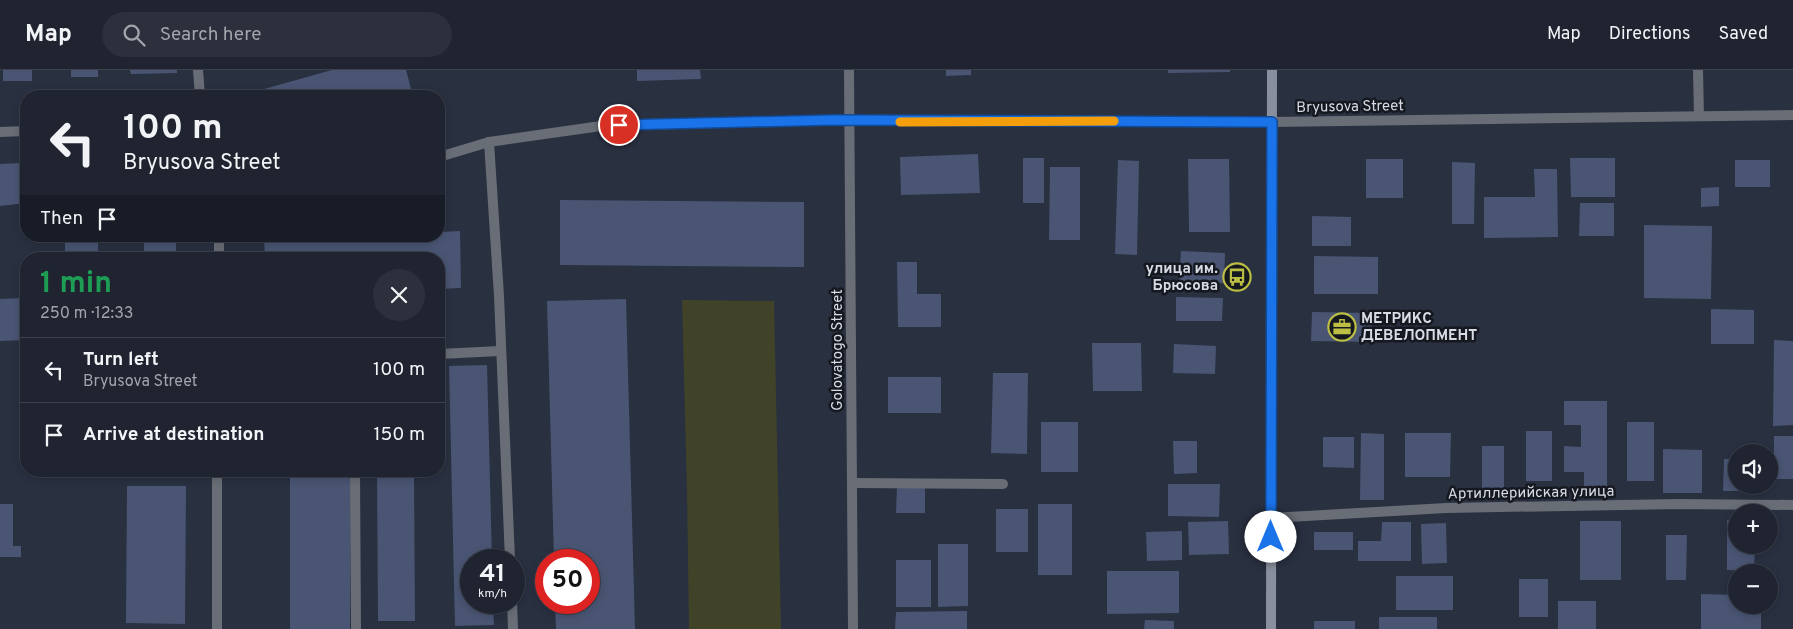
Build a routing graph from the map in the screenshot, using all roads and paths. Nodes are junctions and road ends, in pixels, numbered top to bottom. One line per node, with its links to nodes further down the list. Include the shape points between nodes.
1 (198, 70): 5 (street)
2 (849, 70): 8 (street, Golovatogo Street)
3 (1272, 70): 9 (main road)
4 (1698, 70): 7 (street)
5 (200, 90)
6 (1793, 115): 7 (street, Bryusova Street)
7 (1699, 116): 9 (street, Bryusova Street)
8 (851, 121): 9 (street, Bryusova Street); 12 (street, Bryusova Street, via 601,126); 18 (street, Golovatogo Street)
9 (1272, 122): 21 (main road)
10 (20, 131): 11 (street)
11 (0, 132)
12 (489, 142): 13 (street, Bryusova Street); 14 (street)
13 (445, 155)
14 (500, 351): 15 (street); 22 (street)
15 (445, 354)
16 (217, 477): 24 (street)
17 (355, 477): 25 (street)
18 (853, 483): 19 (street); 27 (street, Golovatogo Street)
19 (1003, 484)
20 (1793, 505): 21 (street, Артиллерийская улица, via 1446,508)
21 (1271, 518): 28 (main road)
22 (509, 549)
23 (513, 614): 26 (street)
24 (217, 629)
25 (356, 629)
26 (514, 629)
27 (853, 629)
28 (1271, 629)

